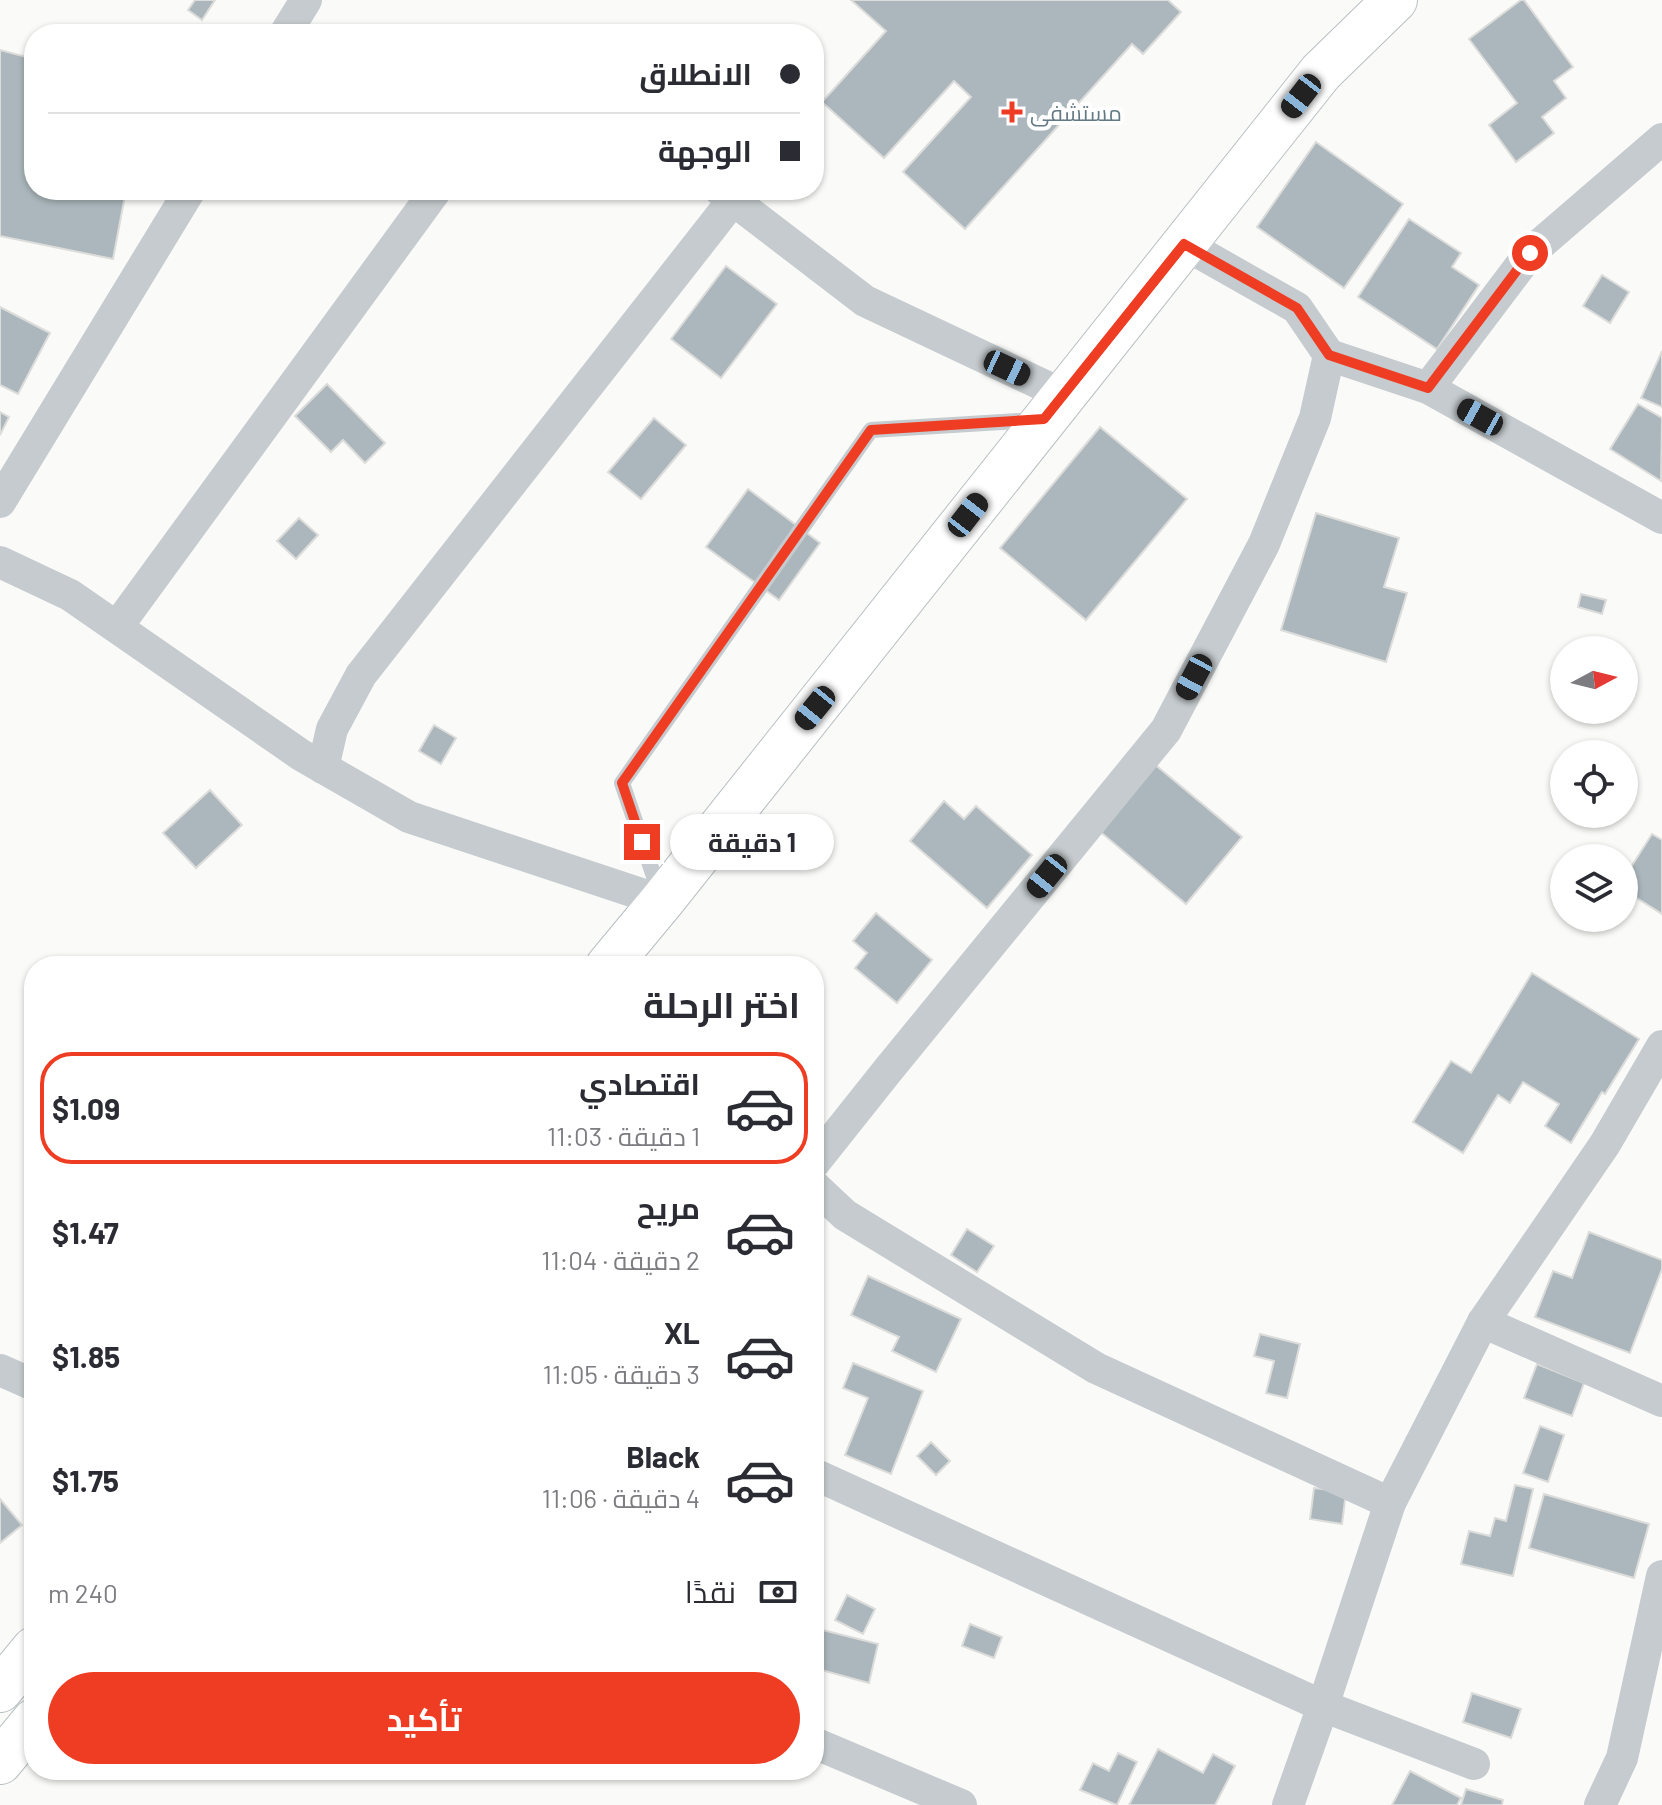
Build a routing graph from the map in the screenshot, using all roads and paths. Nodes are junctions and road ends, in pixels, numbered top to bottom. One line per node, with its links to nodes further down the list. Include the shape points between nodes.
1 (306, 0): 3 (street)
2 (1395, 0): 9 (main road, via 1321,72)
3 (291, 24)
4 (1662, 139): 11 (street, via 1530,253)
5 (184, 200): 13 (street)
6 (429, 200): 16 (street)
7 (722, 200): 17 (street, via 361,675 332,729)
8 (733, 200): 12 (street, via 865,301)
9 (1184, 244): 10 (street, via 1297,308); 12 (main road)
10 (1329, 355): 11 (street); 21 (street, via 1315,418 1264,544 1166,730)
11 (1428, 388): 14 (street)
12 (1054, 407): 18 (main road); 18 (lane, via 871,430 622,783)
13 (0, 502)
14 (1662, 518)
15 (0, 562): 16 (street, via 70,595)
16 (117, 627): 17 (street)
17 (323, 768): 18 (street, via 409,817)
18 (662, 901): 19 (main road)
19 (616, 956)
20 (1662, 1046): 23 (street, via 1605,1144)
21 (824, 1150)
22 (824, 1195): 28 (street, via 845,1215 1096,1368)
23 (1483, 1322): 26 (street); 28 (street)
24 (0, 1370): 25 (street)
25 (24, 1381)
26 (1662, 1401)
27 (824, 1479): 32 (street)
28 (1390, 1503): 32 (street)
29 (1662, 1576): 39 (street, via 1622,1758)
30 (24, 1661): 31 (main road)
31 (0, 1690)
32 (1323, 1706): 36 (street); 38 (street)
33 (24, 1733): 35 (main road)
34 (824, 1747): 37 (street)
35 (0, 1762)
36 (1474, 1764)
37 (961, 1805)
38 (1288, 1805)
39 (1600, 1805)

